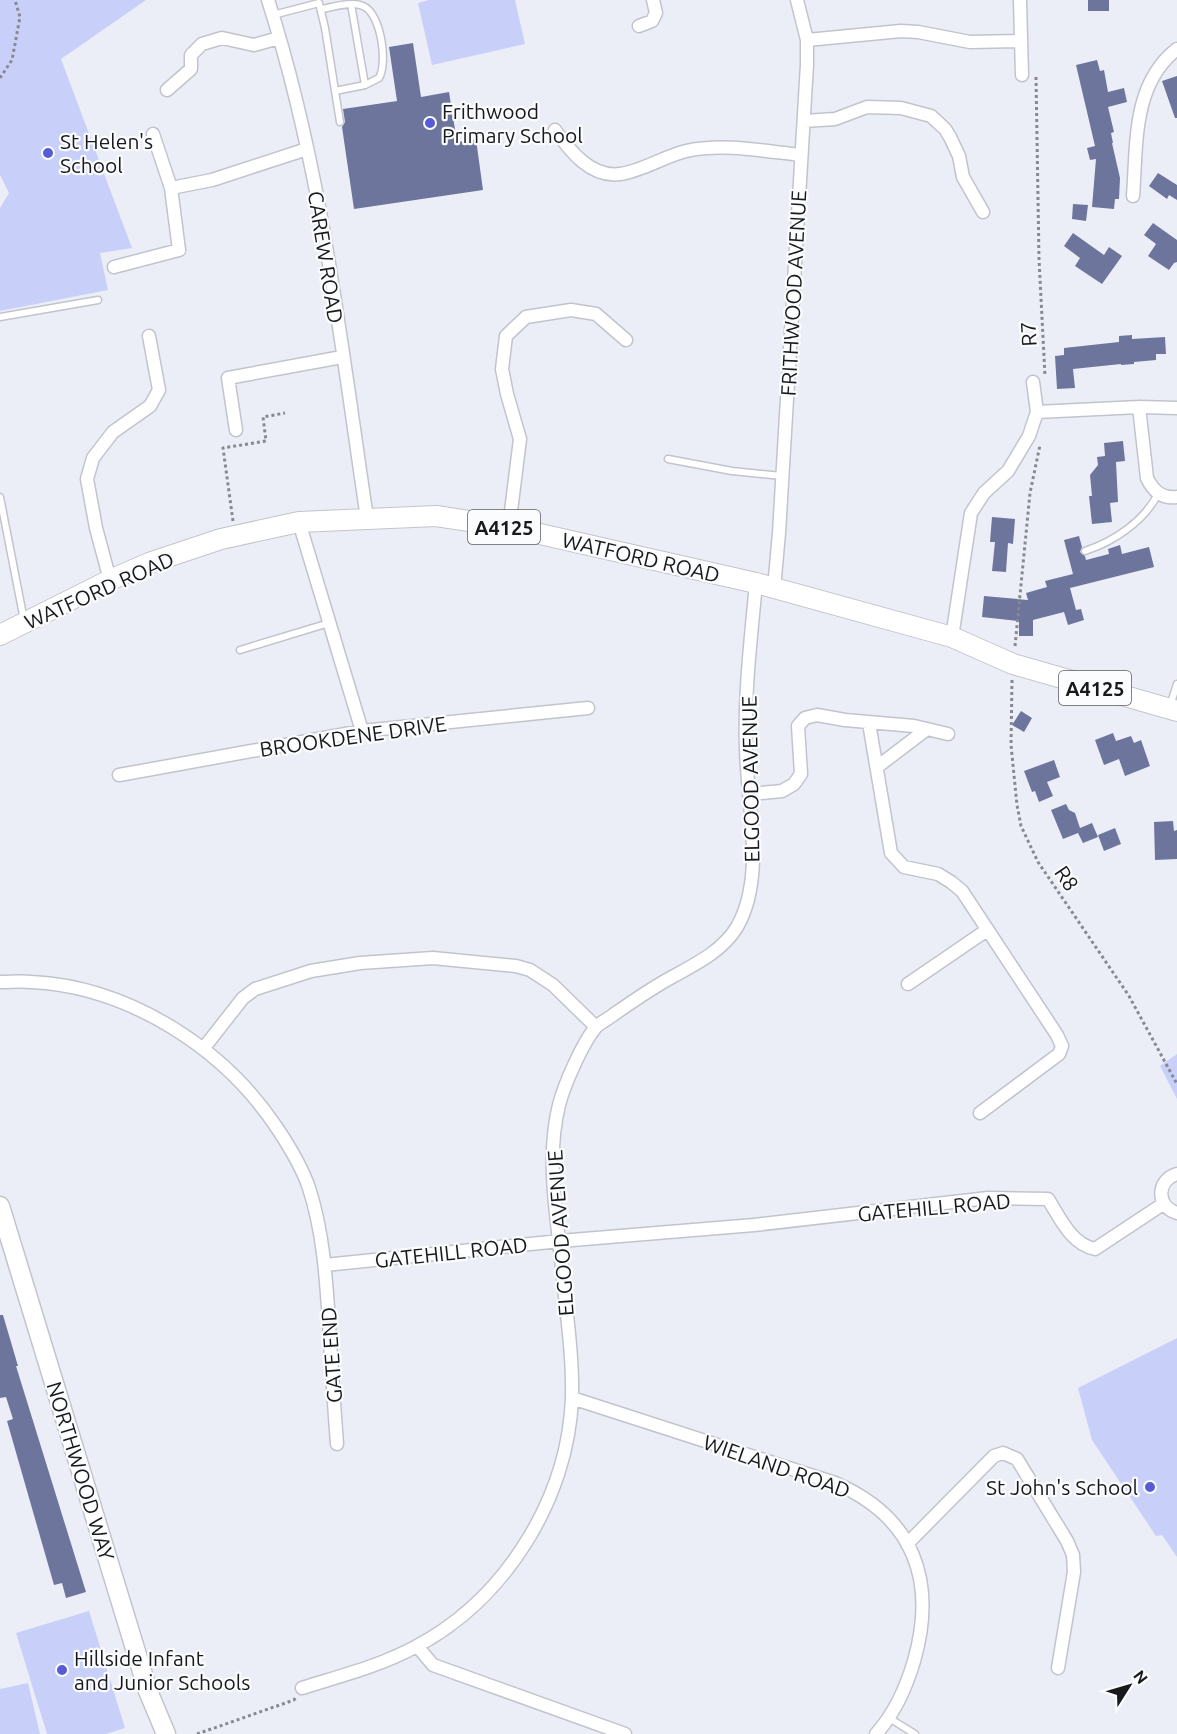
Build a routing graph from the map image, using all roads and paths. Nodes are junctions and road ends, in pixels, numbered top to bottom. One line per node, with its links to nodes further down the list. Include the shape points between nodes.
1 (15, 0): 16 (path, via 20,17 12,60)
2 (268, 0): 8 (street, CAREW ROAD)
3 (653, 0): 9 (street, via 656,13 652,21)
4 (797, 0): 11 (street, FRITHWOOD AVENUE)
5 (1020, 0): 12 (street)
6 (351, 4): 7 (lane); 17 (lane); 17 (lane, via 371,10 378,25 384,65 379,78)
7 (322, 9): 8 (lane, via 320,3); 19 (lane)
8 (273, 15): 10 (street, CAREW ROAD)
9 (639, 26)
10 (279, 38): 18 (street, via 254,45 222,38 202,44 191,55 191,69); 24 (street, CAREW ROAD)
11 (807, 40): 12 (street, via 901,31 970,42); 20 (street, FRITHWOOD AVENUE)
12 (1022, 40): 15 (street)
13 (1177, 49): 27 (street, via 1157,69 1144,95)
14 (1036, 69): 35 (path, R7)
15 (1022, 75)
16 (0, 78)
17 (365, 85): 19 (lane)
18 (168, 90)
19 (335, 91): 21 (lane)
20 (804, 121): 25 (street, FRITHWOOD AVENUE); 28 (street, via 825,121 874,106 902,108 931,117 950,136 963,177)
21 (340, 122)
22 (555, 130): 25 (street, via 570,152 598,172 621,174 686,151 731,147)
23 (153, 134): 26 (street)
24 (307, 148): 26 (street, via 212,180); 34 (street, CAREW ROAD)
25 (801, 155): 42 (street, FRITHWOOD AVENUE)
26 (171, 188): 29 (street, via 179,250)
27 (1132, 196)
28 (983, 213)
29 (114, 267)
30 (98, 300): 31 (lane)
31 (0, 317)
32 (149, 336): 51 (street, via 159,390 150,406 113,432 93,458 87,479)
33 (626, 340): 48 (street, via 596,314 572,309 526,317 506,336 502,369 520,439)
34 (342, 357): 40 (street, via 228,378); 46 (street, CAREW ROAD)
35 (1039, 382): 38 (street)
36 (1139, 407): 37 (street); 38 (street); 43 (street, via 1147,478)
37 (1177, 408)
38 (1042, 412): 56 (street, via 1008,471 971,513); 58 (path)
39 (285, 413): 49 (path, via 263,417 266,441 223,448)
40 (236, 430)
41 (668, 459): 42 (lane)
42 (783, 476): 52 (street, FRITHWOOD AVENUE)
43 (1158, 494): 45 (street); 50 (lane, via 1143,516 1121,533)
44 (0, 496): 53 (lane)
45 (1177, 496)
46 (367, 518): 47 (main road, WATFORD ROAD / A4125); 48 (main road, WATFORD ROAD / A4125, via 436,516)
47 (299, 522): 49 (main road, WATFORD ROAD / A4125); 54 (street)
48 (508, 527): 52 (main road, WATFORD ROAD / A4125)
49 (236, 536): 51 (main road, WATFORD ROAD / A4125, via 149,563)
50 (1085, 551)
51 (110, 580): 53 (main road, WATFORD ROAD / A4125)
52 (765, 585): 56 (main road, WATFORD ROAD / A4125); 68 (street, ELGOOD AVENUE, via 749,668 746,749)
53 (24, 623): 55 (main road, WATFORD ROAD / A4125)
54 (329, 623): 57 (lane); 64 (street)
55 (0, 635)
56 (952, 637): 58 (main road, WATFORD ROAD / A4125)
57 (240, 650)
58 (1013, 664): 61 (main road, WATFORD ROAD / A4125); 74 (path, R8, via 1011,745 1021,826 1038,862 1129,996)
59 (1177, 684): 61 (lane)
60 (588, 708): 64 (street, BROOKDENE DRIVE)
61 (1173, 710)
62 (869, 723): 63 (street); 66 (street); 68 (street, via 817,715 805,718 798,726 801,774 794,784 782,791)
63 (927, 729): 65 (street); 66 (street)
64 (362, 731): 67 (street, BROOKDENE DRIVE)
65 (948, 734)
66 (876, 767): 69 (street, via 891,853 904,867 938,874 951,882 962,891)
67 (119, 775)
68 (750, 794): 72 (street, ELGOOD AVENUE, via 753,872 738,925 727,941 699,962 648,990)
69 (987, 930): 71 (street); 75 (street, via 1062,1046 1059,1054)
70 (0, 982): 73 (street, via 58,985 109,998 156,1019)
71 (908, 984)
72 (596, 1027): 73 (street, via 553,985 530,970 433,958 310,971 255,989 243,998); 80 (street, ELGOOD AVENUE, via 572,1070 559,1105 553,1144)
73 (203, 1049): 81 (street, via 239,1081 286,1141 309,1187)
74 (1177, 1084)
75 (980, 1113)
76 (1177, 1174): 77 (street, via 1163,1185)
77 (1163, 1204): 79 (street); 80 (street, GATEHILL ROAD, via 1095,1249 1071,1235 1048,1199 988,1198 754,1225)
78 (0, 1206): 89 (street, NORTHWOOD WAY, via 148,1691)
79 (1177, 1213)
80 (560, 1241): 81 (street, GATEHILL ROAD); 82 (street, ELGOOD AVENUE)
81 (325, 1265): 83 (street, GATE END)
82 (572, 1398): 84 (street, WIELAND ROAD, via 835,1483 883,1512); 85 (street, ELGOOD AVENUE, via 559,1471 525,1544 479,1600)
83 (337, 1444)
84 (907, 1544): 86 (street, via 994,1456 1003,1453 1017,1459 1073,1555 1074,1572); 88 (street, WIELAND ROAD, via 919,1573 923,1623 906,1688)
85 (417, 1646): 87 (street, ELGOOD AVENUE); 91 (street, via 433,1665)
86 (1058, 1668)
87 (302, 1689): 90 (path, via 294,1700)
88 (889, 1718): 92 (street, WIELAND ROAD); 93 (lane)
89 (165, 1734)
90 (197, 1734)
91 (625, 1734)
92 (876, 1734)
93 (915, 1734)

